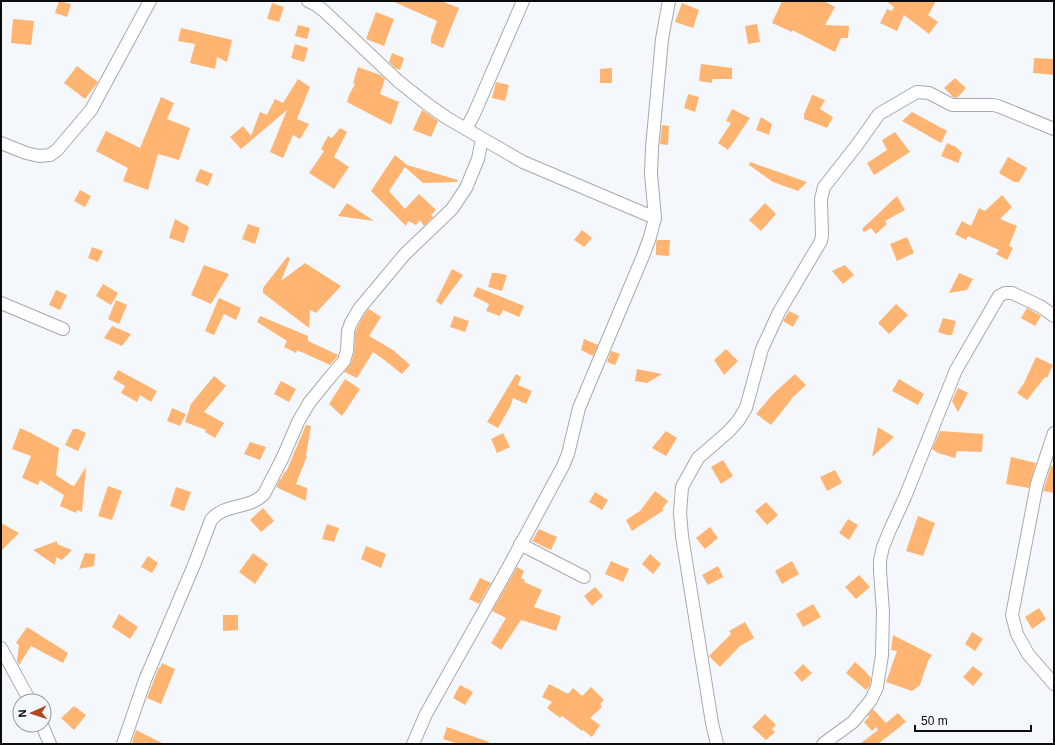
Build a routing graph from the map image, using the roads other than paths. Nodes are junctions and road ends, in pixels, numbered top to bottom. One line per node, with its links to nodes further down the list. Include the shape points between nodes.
1 (150, 1): 8 (street, via 91,110 57,150 50,155 39,156)
2 (308, 1): 5 (street, via 324,11 427,104)
3 (523, 1): 5 (street)
4 (669, 1): 9 (street, via 662,38 652,148 651,174)
5 (466, 129): 7 (street)
6 (1054, 129): 23 (street, via 998,106 952,105 929,94 917,92 879,114 824,187 821,199 822,241 779,312 762,349 746,408 728,432 698,458 682,487 682,536)
7 (482, 139): 9 (street, via 523,162); 21 (street, via 478,159 466,188 452,209 405,254 351,322 344,360 309,403 264,494 254,502 220,511 211,520 144,680)
8 (1, 143)
9 (655, 218): 14 (street, via 643,256 579,408 563,466)
10 (1, 303): 12 (street)
11 (1054, 316): 24 (street, via 1040,306 1012,293 999,296 956,370 905,497 888,532 880,560 883,631 877,687 871,700 853,722)
12 (63, 329)
13 (1054, 433): 17 (street, via 1037,484 1012,615 1017,634 1028,654)
14 (520, 544): 15 (street); 22 (street, via 426,714)
15 (584, 577)
16 (1, 648): 18 (street)
17 (1054, 684)
18 (26, 693)
19 (45, 733): 20 (street)
20 (50, 744)
21 (123, 744)
22 (413, 744)
23 (717, 744)
24 (823, 744)

